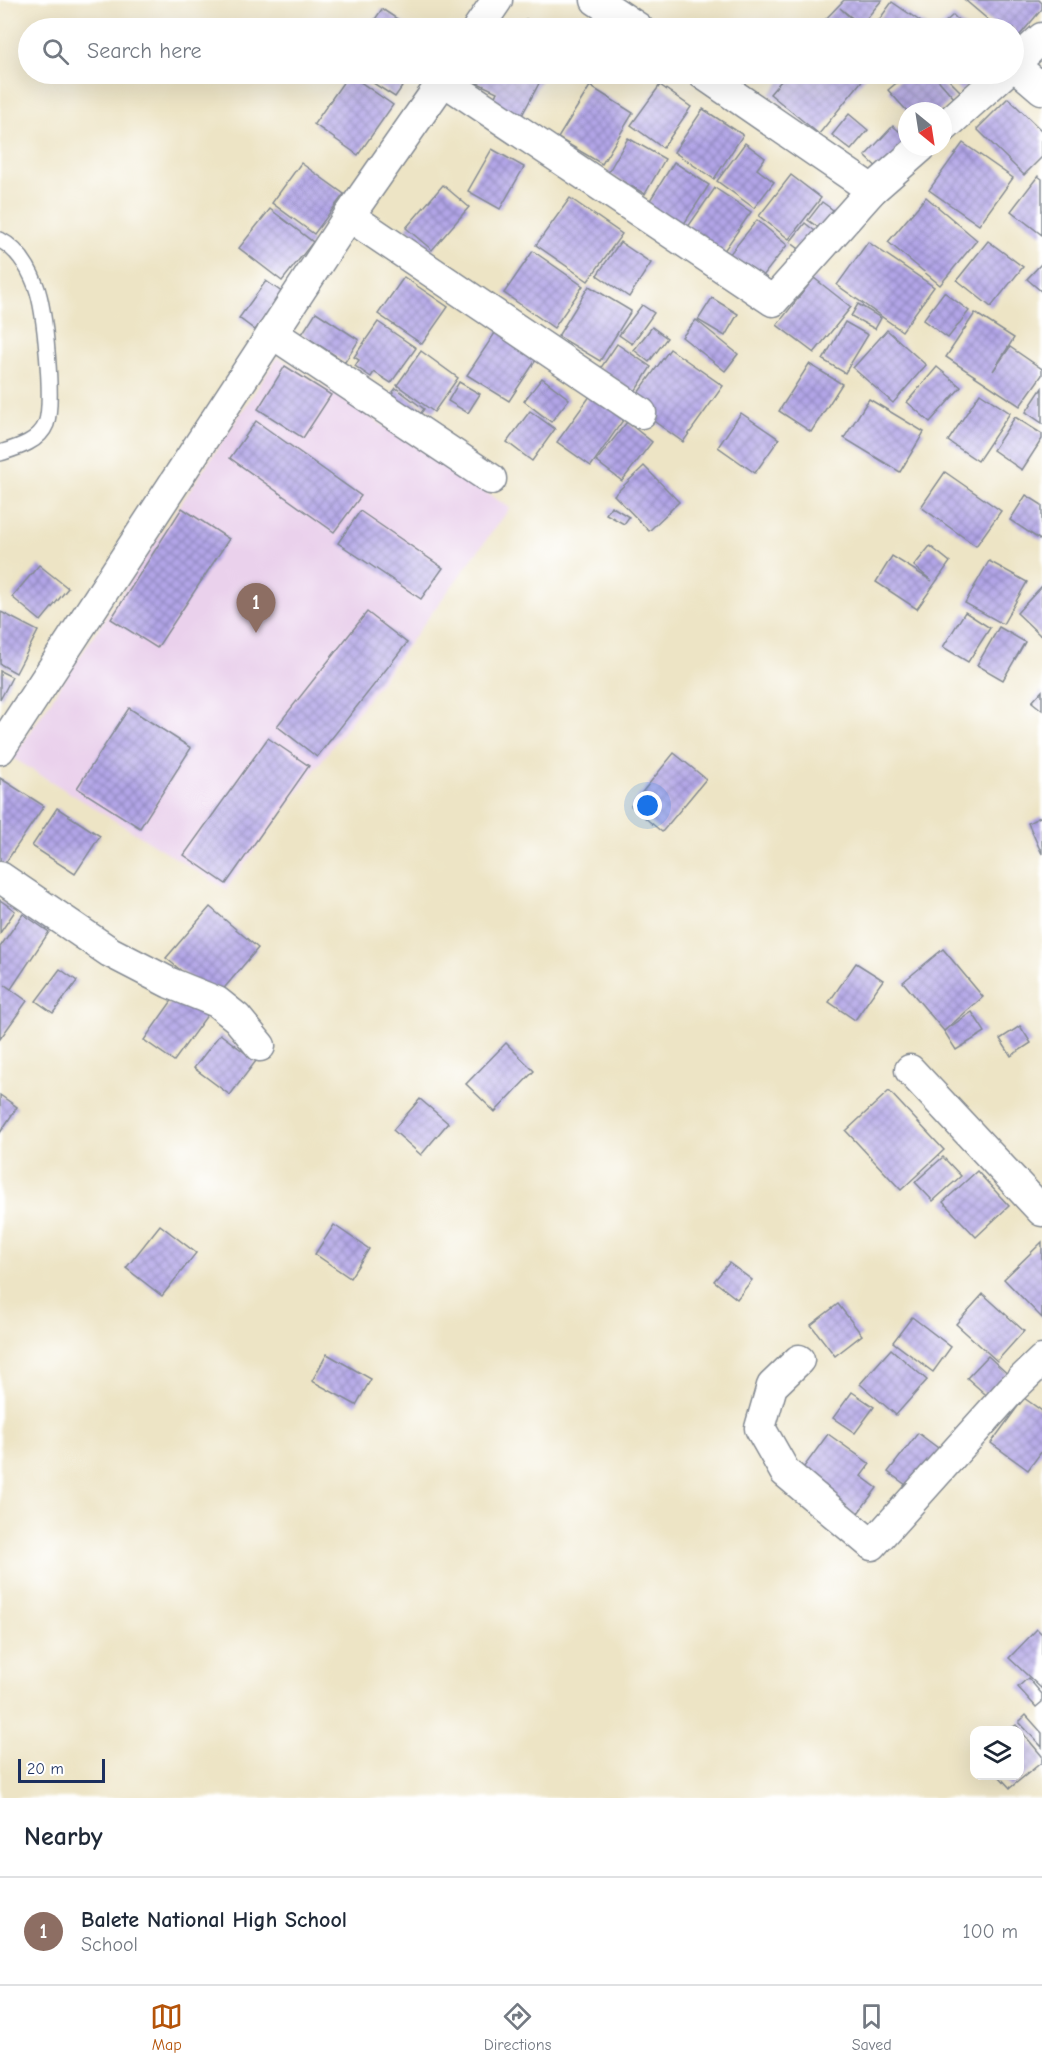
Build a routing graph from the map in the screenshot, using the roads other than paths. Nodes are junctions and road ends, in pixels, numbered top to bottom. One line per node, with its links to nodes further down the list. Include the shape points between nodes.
1 (497, 0): 3 (street)
2 (596, 0): 4 (street)
3 (485, 18)
4 (623, 18)
5 (1042, 38): 6 (street)
6 (1024, 55)
7 (1024, 74): 12 (street)
8 (440, 84): 16 (street)
9 (455, 84): 15 (street, via 773,301)
10 (718, 84): 15 (street)
11 (992, 84): 13 (street)
12 (1042, 89)
13 (952, 120)
14 (911, 156): 15 (street)
15 (872, 190)
16 (349, 216): 18 (street); 19 (street)
17 (0, 240): 20 (lane, via 11,245 26,264 37,288 45,335 49,402 46,425 35,438)
18 (272, 333): 21 (street); 22 (street)
19 (641, 413)
20 (0, 453)
21 (491, 479)
22 (0, 749)
23 (0, 877): 24 (street, via 110,952 217,1002 237,1018)
24 (260, 1046)
25 (910, 1070): 26 (street)
26 (1042, 1212)
27 (799, 1360): 28 (street, via 772,1386 760,1428 784,1472 872,1545)
28 (1042, 1360)

